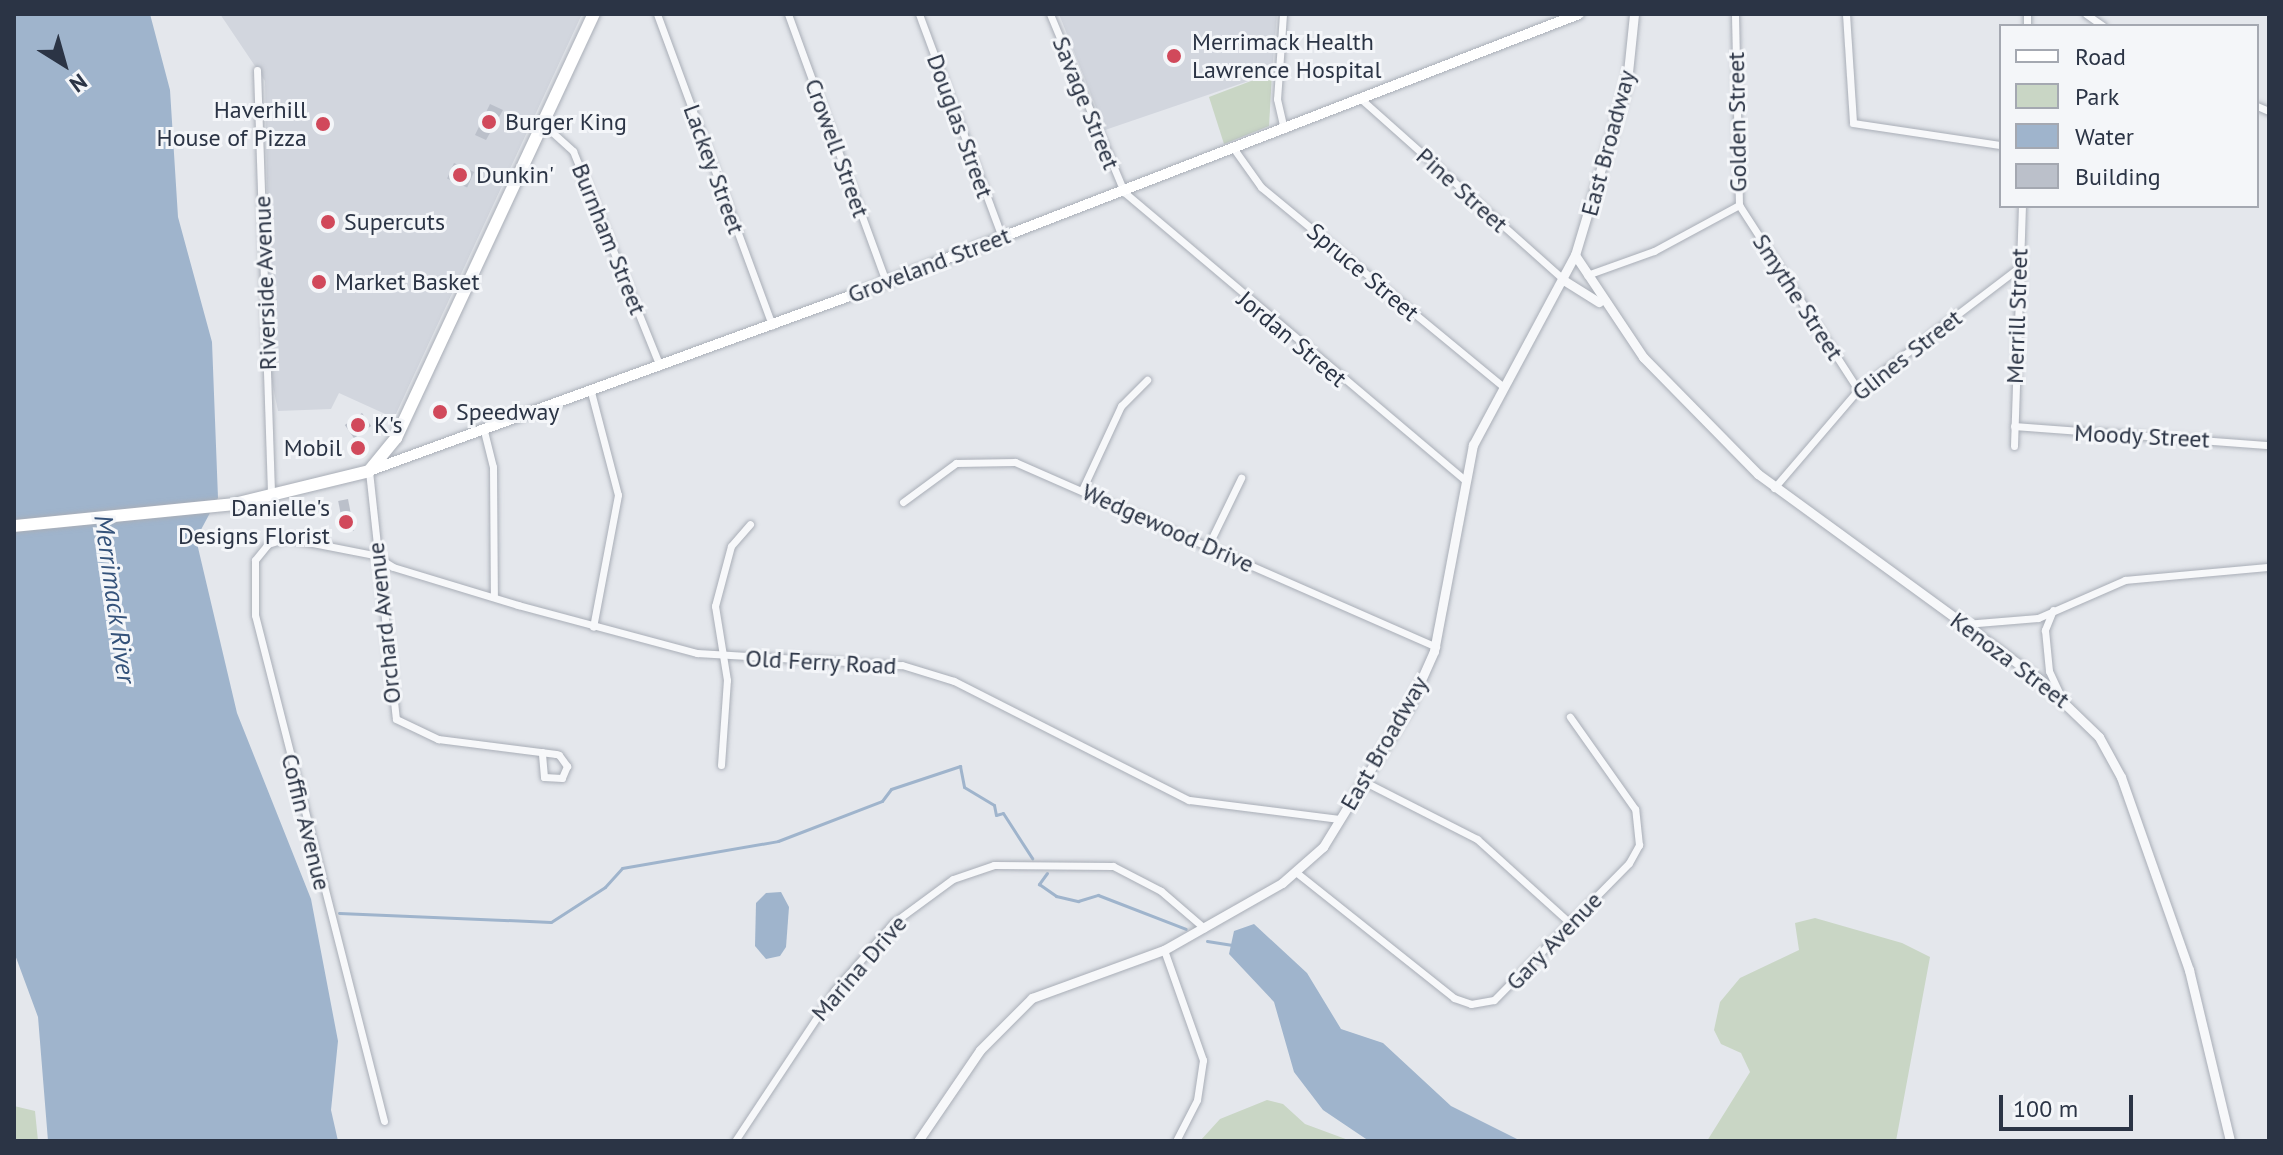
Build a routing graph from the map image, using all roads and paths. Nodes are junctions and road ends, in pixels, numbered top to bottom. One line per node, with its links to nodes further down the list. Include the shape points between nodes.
1 (594, 14): 13 (main road)
2 (657, 14): 27 (street, Lackey Street)
3 (788, 14): 25 (street, Crowell Street)
4 (919, 14): 20 (street, Douglas Street)
5 (1050, 14): 17 (street, Savage Street)
6 (1283, 14): 14 (street, via 1277,99)
7 (1579, 14): 12 (main road, Groveland Street)
8 (1634, 14): 21 (street, East Broadway, via 1627,82)
9 (1735, 14): 18 (street, Golden Street)
10 (1846, 14): 15 (street, via 1853,123)
11 (257, 70): 42 (street, Riverside Avenue)
12 (1361, 99): 14 (main road, Groveland Street); 24 (street, Pine Street)
13 (542, 123): 28 (street, Burnham Street, via 573,151); 37 (main road, via 396,438)
14 (1284, 129): 16 (main road, Groveland Street)
15 (1999, 145)
16 (1234, 149): 17 (main road, Groveland Street); 30 (street, Spruce Street, via 1261,187)
17 (1124, 192): 20 (main road, Groveland Street); 39 (street, Jordan Street, via 1240,297)
18 (1739, 205): 23 (street, Golden Street, via 1654,251); 31 (street, Smythe Street)
19 (2022, 208): 22 (street, Merrill Street)
20 (1002, 237): 25 (main road, Groveland Street)
21 (1575, 255): 23 (street, Kenoza Street); 24 (street, East Broadway)
22 (2017, 269): 31 (street, Glines Street); 33 (street, Merrill Street)
23 (1587, 275): 26 (street, Kenoza Street)
24 (1565, 281): 26 (street, Kenoza Street); 30 (street, East Broadway)
25 (886, 282): 27 (main road, Groveland Street)
26 (1602, 304): 40 (street, Kenoza Street, via 1664,382)
27 (772, 325): 28 (main road, Groveland Street)
28 (660, 366): 32 (main road, Groveland Street)
29 (1147, 380): 41 (street, via 1121,406)
30 (1502, 386): 39 (street, East Broadway, via 1473,445)
31 (1858, 390): 40 (street, Glines Street)
32 (591, 392): 34 (main road, Groveland Street); 53 (street, via 618,495)
33 (2014, 426): 35 (street, Moody Street); 36 (street, Merrill Street)
34 (484, 431): 37 (main road, Groveland Street); 50 (street, via 493,467)
35 (2269, 445)
36 (2014, 446)
37 (369, 471): 42 (main road, Groveland Street); 48 (street, Orchard Avenue)
38 (1241, 478): 47 (street)
39 (1465, 480): 54 (street, East Broadway)
40 (1774, 488): 52 (street, Kenoza Street)
41 (1082, 490): 43 (street, Wedgewood Drive, via 1015,462 984,459 946,467); 47 (street, Wedgewood Drive)
42 (271, 495): 45 (main road, Groveland Street, via 234,504)
43 (903, 502)
44 (750, 524): 55 (street, via 731,546 715,606)
45 (14, 526)
46 (287, 538): 48 (street, Old Ferry Road); 66 (street, Coffin Avenue, via 268,544 255,560 255,615)
47 (1208, 546): 54 (street, Wedgewood Drive)
48 (374, 555): 50 (street, Old Ferry Road, via 393,567); 58 (street, Orchard Avenue, via 396,719 438,739)
49 (2269, 567): 51 (street, via 2125,580)
50 (494, 597): 53 (street, Old Ferry Road)
51 (2053, 610): 52 (street, via 2029,620); 56 (street, via 2045,630 2049,671)
52 (1962, 624): 56 (street, Kenoza Street)
53 (593, 627): 55 (street, Old Ferry Road)
54 (1436, 647): 60 (street, East Broadway, via 1410,705)
55 (723, 657): 59 (street, via 727,680); 61 (street, Old Ferry Road, via 902,665 954,681 1189,800)
56 (2060, 695): 70 (street, Kenoza Street, via 2099,737 2129,796 2189,970)
57 (1570, 717): 63 (street, Gary Avenue, via 1627,797 1642,830 1629,863)
58 (542, 752): 58 (street, via 565,760 562,778 544,777)
59 (721, 765)
60 (1363, 781): 61 (street, East Broadway); 63 (street, via 1477,839)
61 (1340, 819): 62 (street, East Broadway)
62 (1297, 873): 63 (street, Gary Avenue, via 1436,985 1471,1004 1505,993); 64 (street, East Broadway)
63 (1571, 924)
64 (1204, 928): 65 (street, East Broadway); 67 (street, Marina Drive, via 1161,891 1113,866 994,865 953,879 893,923 864,955 810,1024)
65 (1164, 950): 68 (street, East Broadway, via 1032,998 980,1050); 69 (street, via 1203,1060 1200,1093)
66 (384, 1121)
67 (735, 1141)
68 (918, 1141)
69 (1176, 1141)
70 (2230, 1141)

